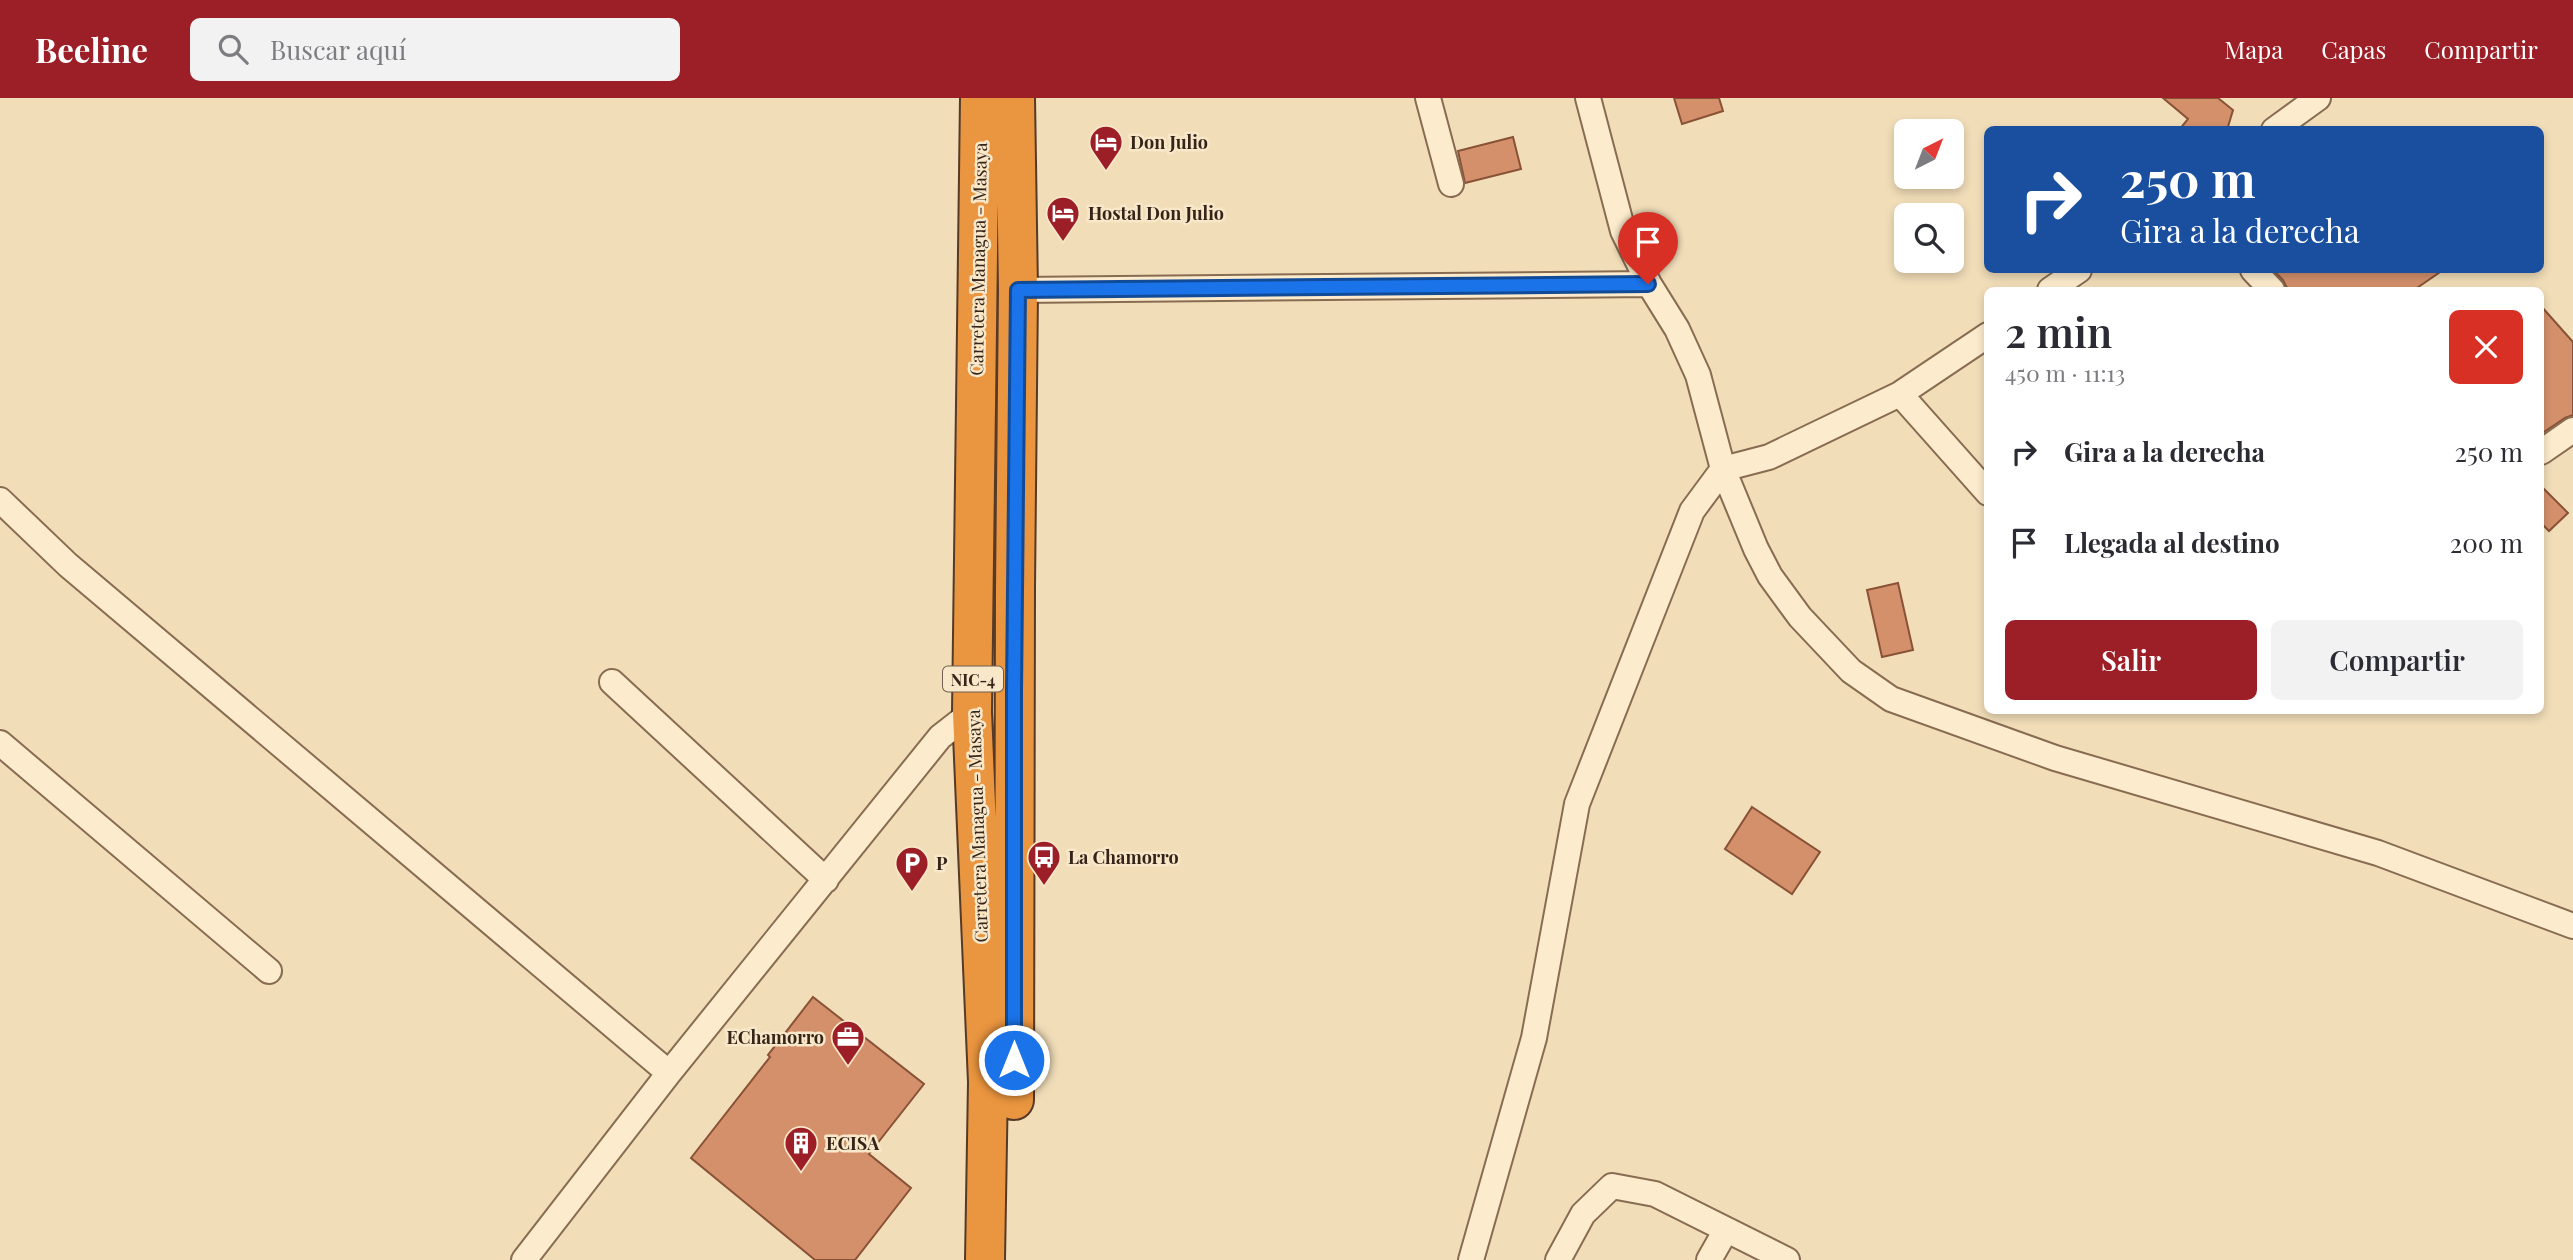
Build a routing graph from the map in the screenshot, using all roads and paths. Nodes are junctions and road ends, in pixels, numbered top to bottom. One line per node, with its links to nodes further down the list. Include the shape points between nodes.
1 (980, 98): 22 (highway, Carretera Managua - Masaya / NIC-4)
2 (1015, 98): 13 (highway, Carretera Managua - Masaya / NIC-4)
3 (1428, 98): 7 (street)
4 (1588, 98): 10 (street, via 1623,231)
5 (2318, 98): 6 (street)
6 (2280, 126)
7 (1451, 184)
8 (2075, 273): 11 (street)
9 (2256, 273): 12 (street)
10 (1648, 284): 13 (street); 18 (street, via 1698,374)
11 (2054, 287)
12 (2269, 287)
13 (1018, 290): 31 (highway, Carretera Managua - Masaya / NIC-4)
14 (1984, 338): 15 (street)
15 (1900, 394): 18 (street, via 1769,457); 19 (street)
16 (2573, 430): 17 (street)
17 (2544, 450)
18 (1723, 469): 25 (street, via 1756,550 1785,597 1851,671 1891,699 2055,758 2378,853); 32 (street, via 1692,511 1577,804 1534,1038)
19 (1984, 488)
20 (0, 500): 27 (street, via 68,565)
21 (612, 682): 24 (street)
22 (972, 712): 24 (street, via 940,737); 30 (highway, Carretera Managua - Masaya / NIC-4, via 988,1082)
23 (0, 743): 26 (street)
24 (826, 880): 27 (street)
25 (2573, 926)
26 (269, 971)
27 (669, 1073): 29 (street)
28 (1726, 1230): 33 (street, via 1655,1194 1612,1186 1583,1214); 34 (street); 35 (street)
29 (524, 1260)
30 (985, 1260)
31 (1012, 1260)
32 (1471, 1260)
33 (1558, 1260)
34 (1709, 1260)
35 (1787, 1260)

